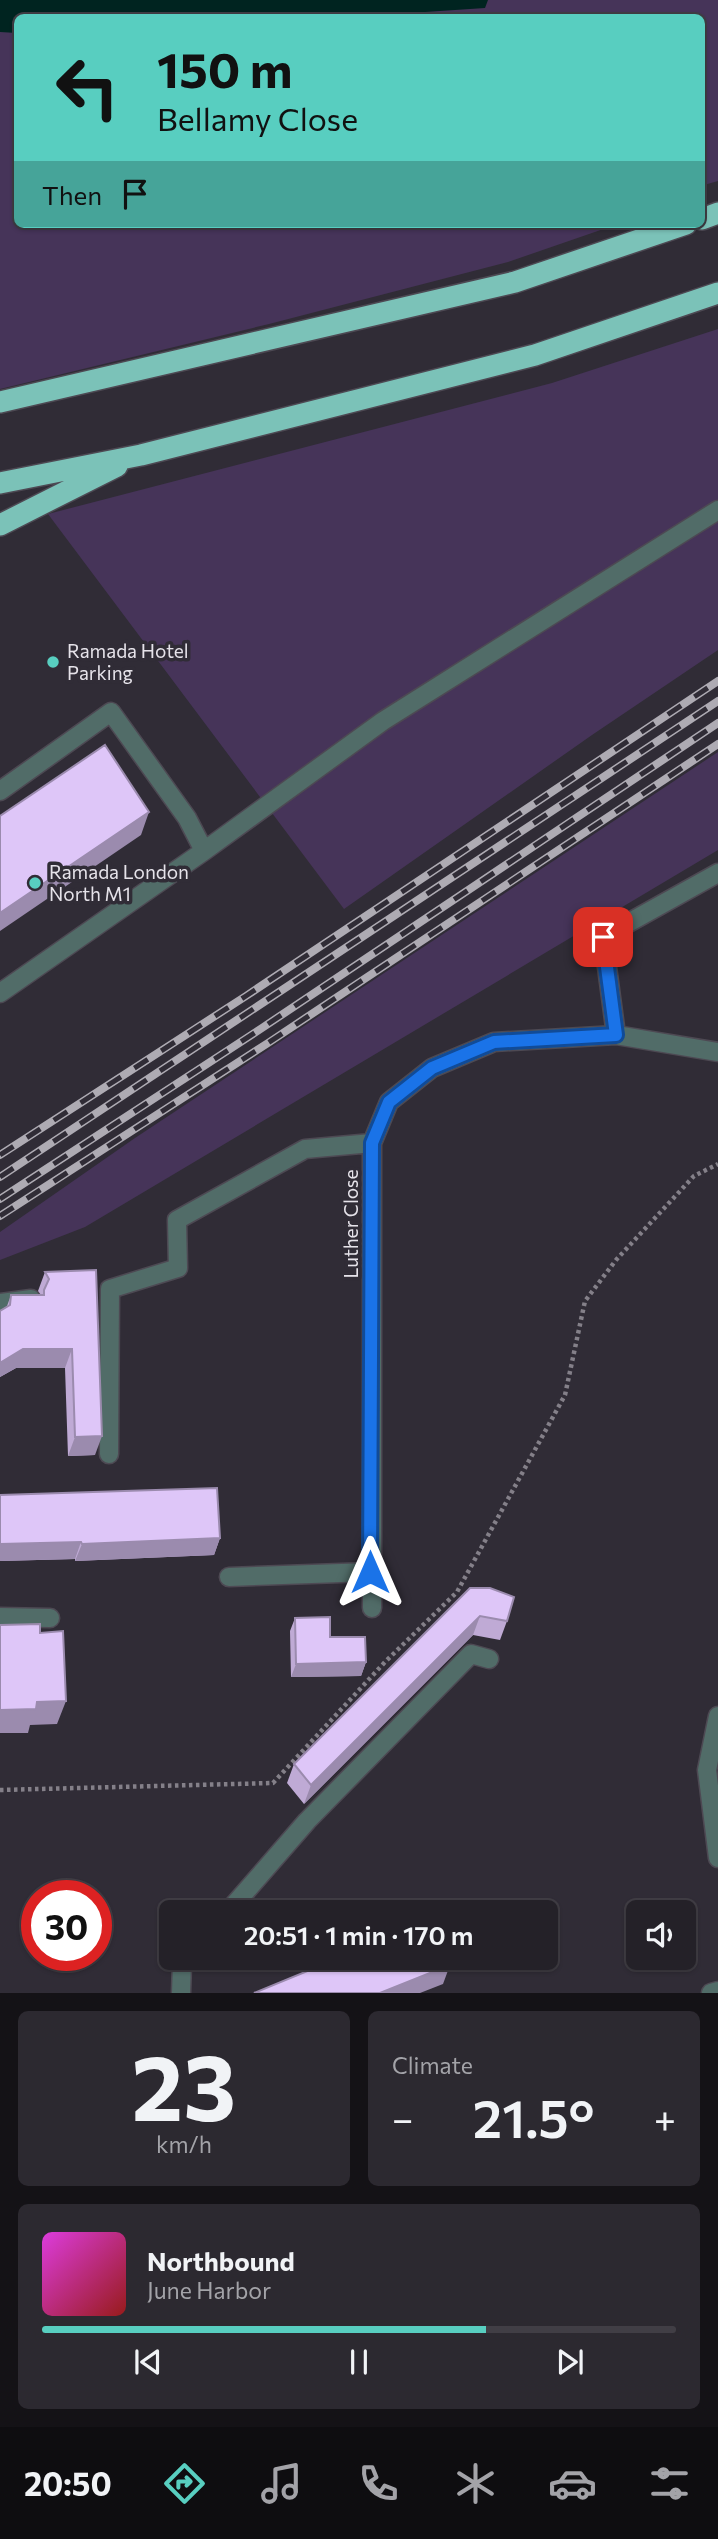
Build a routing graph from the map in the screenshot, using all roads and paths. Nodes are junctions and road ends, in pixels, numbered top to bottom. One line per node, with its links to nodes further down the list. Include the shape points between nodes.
1 (674, 228): 3 (highway, via 515,282)
2 (718, 293): 4 (highway, via 535,355)
3 (0, 402)
4 (141, 454): 5 (highway); 7 (highway)
5 (0, 483)
6 (718, 510): 9 (street, via 383,721)
7 (0, 525)
8 (0, 791): 9 (street, via 111,712 187,818)
9 (204, 851): 11 (street)
10 (718, 873): 12 (street, via 603,937)
11 (0, 993)
12 (616, 1035): 13 (street, Luther Close); 14 (street, Luther Close, via 494,1042 432,1068 389,1102)
13 (718, 1052)
14 (372, 1143): 18 (street, via 305,1149 177,1220 178,1268 110,1289); 19 (street, Luther Close)
15 (718, 1164): 26 (path, via 694,1176 616,1260 585,1301 565,1395 457,1592 273,1783)
16 (31, 1299): 17 (street)
17 (0, 1303)
18 (109, 1454)
19 (370, 1572): 20 (street); 21 (street, Luther Close)
20 (229, 1577)
21 (372, 1608)
22 (0, 1617): 23 (street)
23 (50, 1618)
24 (489, 1659): 28 (street, via 471,1654 307,1821)
25 (718, 1716): 27 (street, via 707,1770)
26 (0, 1790)
27 (718, 1858)
28 (238, 1900)
29 (182, 1970): 31 (street)
30 (718, 1991): 32 (street)
31 (181, 1993)
32 (711, 1993)

